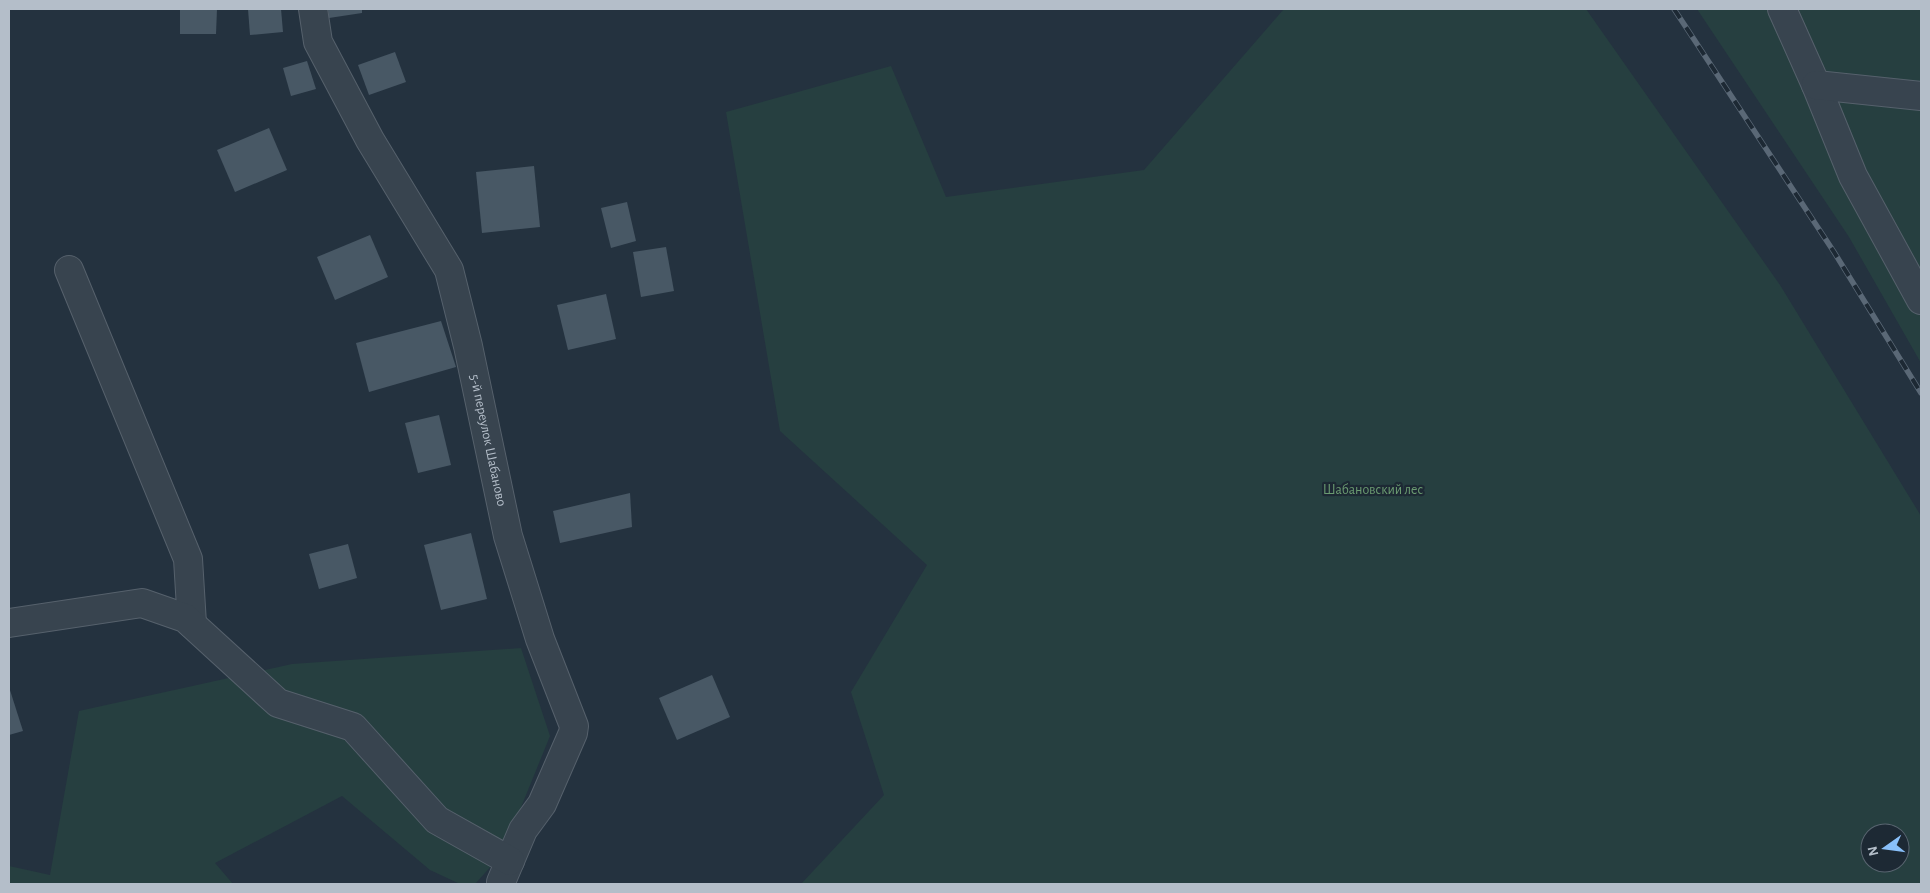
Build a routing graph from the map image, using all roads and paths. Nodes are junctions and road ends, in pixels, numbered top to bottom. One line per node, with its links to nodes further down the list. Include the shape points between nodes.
1 (313, 9): 8 (street, 5-й переулок Шабаново, via 318,42 370,140 449,270 508,536 540,639 574,726 542,804 523,830 505,872 437,820 353,727 278,702)
2 (1782, 9): 3 (street)
3 (1816, 85): 4 (street); 6 (street, via 1853,176)
4 (1921, 96)
5 (69, 270): 8 (street, via 188,560)
6 (1921, 300)
7 (9, 622): 8 (street, via 142,603 185,618)
8 (192, 624)

